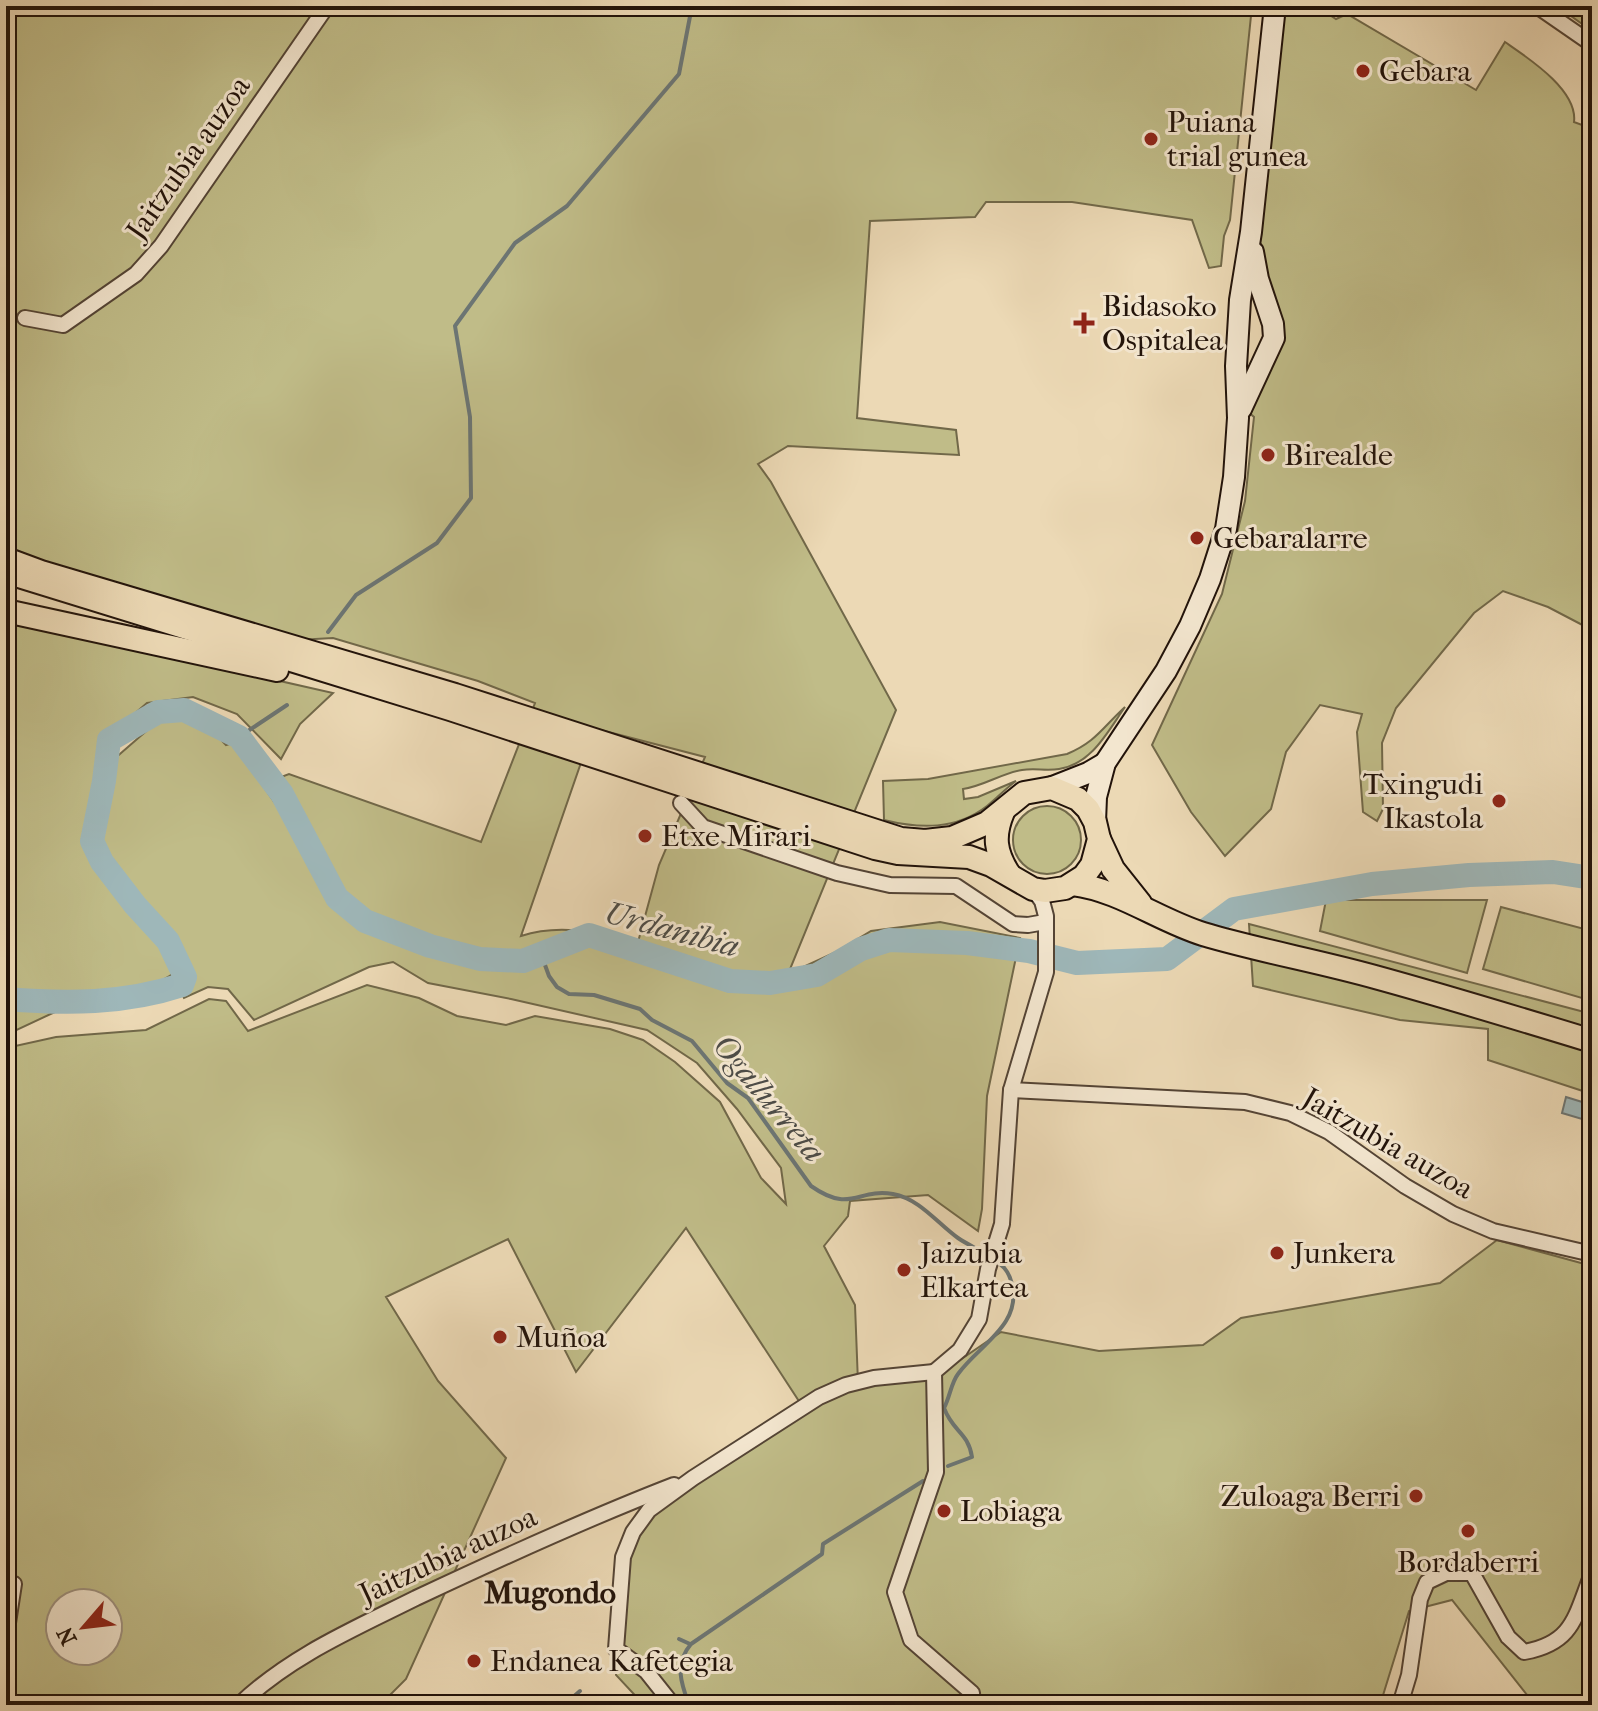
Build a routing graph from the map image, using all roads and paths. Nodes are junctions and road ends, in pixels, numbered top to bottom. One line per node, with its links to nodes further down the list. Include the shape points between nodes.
1 (327, 6): 7 (street, Jaitzubia auzoa, via 161,246 136,274 63,325)
2 (1275, 6): 5 (street)
3 (1537, 6): 4 (street)
4 (1592, 44)
5 (1251, 232): 6 (street); 8 (street, via 1258,279)
6 (1240, 300): 8 (street, via 1260,307); 10 (street)
7 (25, 318)
8 (1273, 324): 9 (street)
9 (1267, 356): 10 (street); 11 (street)
10 (1236, 366): 11 (street)
11 (1238, 418): 17 (street, via 1226,529 1210,579 1166,671)
12 (6, 559): 14 (main road)
13 (6, 569): 14 (main road); 16 (main road)
14 (41, 572): 20 (main road, via 455,695 878,834 925,841 952,838)
15 (6, 611): 16 (main road)
16 (450, 709): 22 (main road, via 875,848 969,857)
17 (1105, 763): 18 (street); 21 (street, via 1096,797)
18 (1050, 788): 20 (main road, via 1024,793); 21 (main road, via 1078,799)
19 (681, 803): 26 (street, via 703,827 837,873 890,885 956,886 1013,924)
20 (1003, 812): 22 (main road, via 996,844)
21 (1097, 830): 23 (main road, via 1092,865); 25 (main road, via 1123,884)
22 (1009, 874): 24 (main road)
23 (1069, 886): 24 (main road); 25 (main road, via 1104,890); 26 (street, via 1052,900)
24 (1033, 889): 26 (street, via 1042,901)
25 (1146, 910): 27 (main road, via 1227,941 1372,976)
26 (1046, 924): 28 (street, via 1046,972)
27 (1592, 1041)
28 (1011, 1090): 29 (street, Jaitzubia auzoa, via 1245,1102 1290,1113 1329,1132 1453,1214 1493,1231); 30 (street, via 1003,1213 983,1307 960,1350)
29 (1592, 1254)
30 (934, 1372): 31 (street, Jaitzubia auzoa, via 846,1385); 37 (street, via 936,1472 895,1592 911,1640 972,1693)
31 (693, 1478): 35 (street, Jaitzubia auzoa, via 513,1552 332,1639 258,1686); 36 (street, Jaitzubia auzoa, via 640,1520 620,1571 616,1649 646,1671)
32 (1592, 1574): 38 (street, via 1568,1632 1546,1648 1524,1652 1508,1637 1472,1573 1446,1573 1427,1582)
33 (14, 1584): 34 (street)
34 (6, 1636)
35 (239, 1705)
36 (673, 1705)
37 (973, 1705)
38 (1400, 1705)

